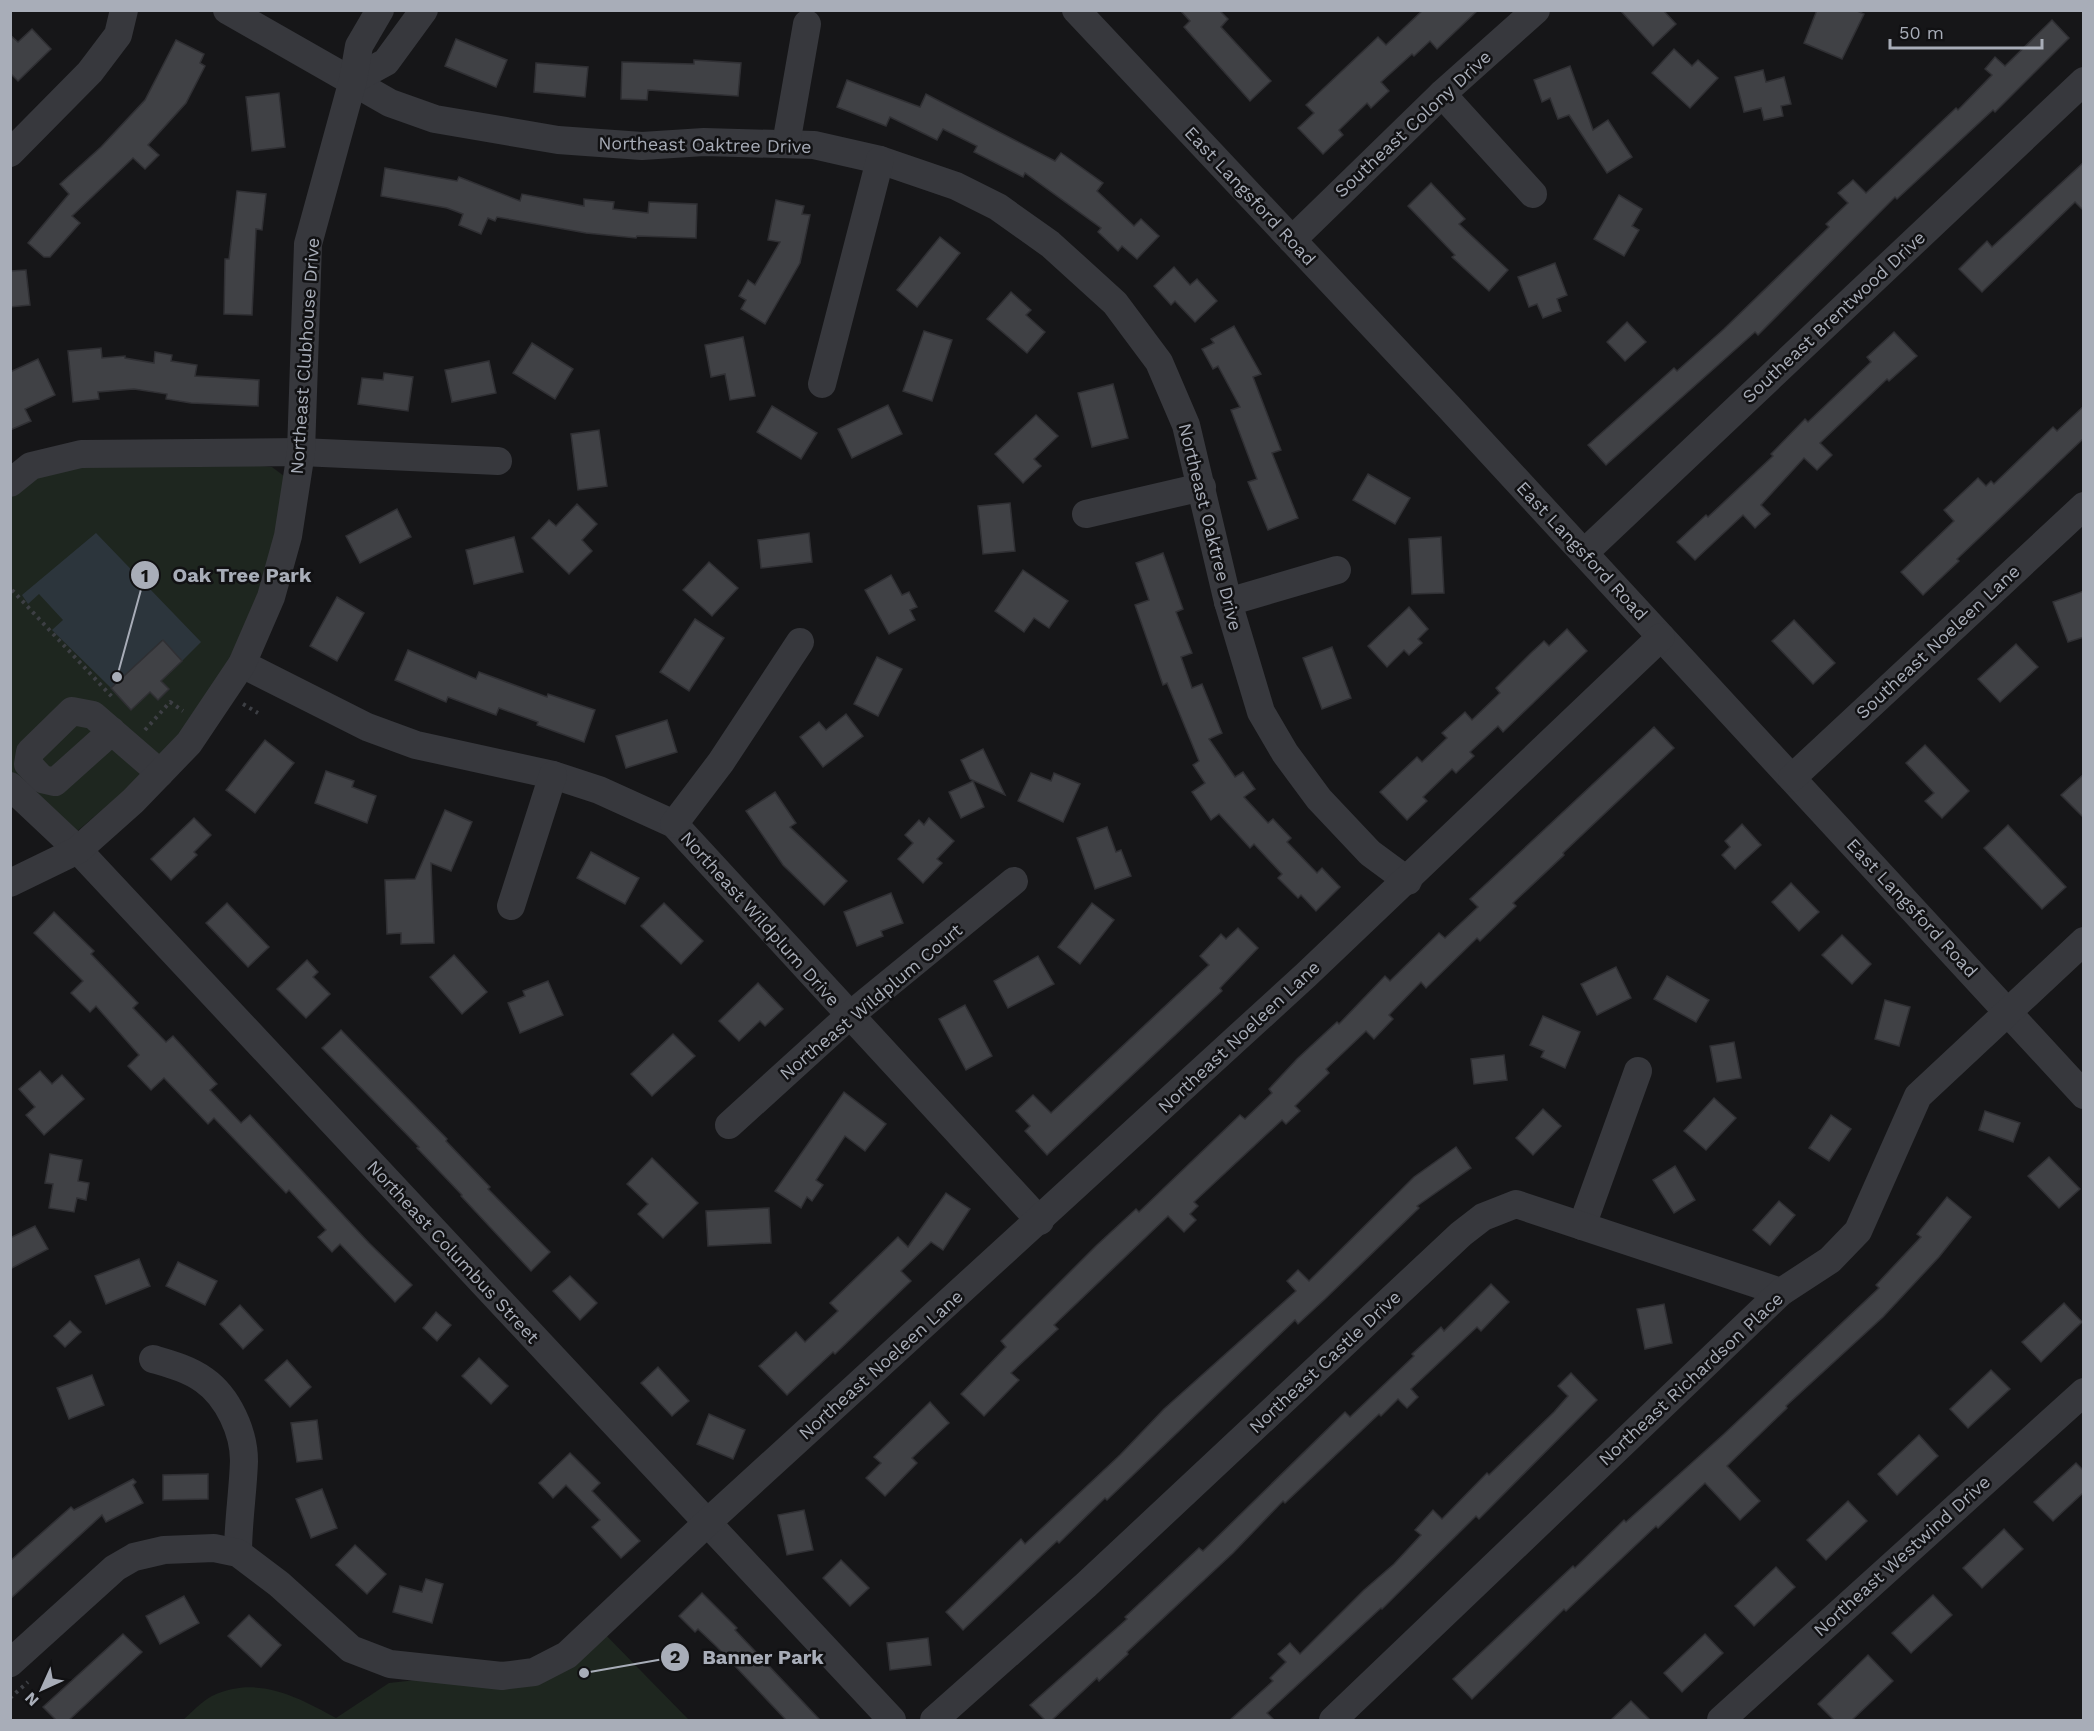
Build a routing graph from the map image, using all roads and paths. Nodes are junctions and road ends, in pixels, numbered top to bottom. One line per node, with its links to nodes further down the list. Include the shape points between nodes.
1 (124, 10): 12 (street, via 118,36 90,72)
2 (227, 10): 8 (street, Northeast Oaktree Drive)
3 (380, 10): 8 (street, Northeast Clubhouse Drive, via 359,46)
4 (424, 10): 8 (street, via 386,62)
5 (1076, 10): 15 (street, East Langsford Road)
6 (1536, 10): 10 (street, Southeast Colony Drive)
7 (807, 24): 11 (street)
8 (353, 80): 11 (street, Northeast Oaktree Drive, via 390,104 435,119 558,140 642,146 704,142); 17 (street, Northeast Clubhouse Drive, via 309,244)
9 (2084, 81): 23 (street, Southeast Brentwood Drive)
10 (1442, 94): 14 (street); 15 (street, Southeast Colony Drive)
11 (786, 144): 13 (street, Northeast Oaktree Drive, via 814,145)
12 (10, 153)
13 (880, 160): 16 (street); 20 (street, Northeast Oaktree Drive, via 956,186 998,207 1050,244 1115,303 1159,362 1186,425)
14 (1533, 194)
15 (1292, 240): 23 (street, East Langsford Road)
16 (822, 384)
17 (301, 452): 18 (street); 19 (street, via 81,454 31,466); 29 (street, Northeast Clubhouse Drive, via 288,536 271,597)
18 (498, 461)
19 (10, 483)
20 (1202, 487): 22 (street); 26 (street, Northeast Oaktree Drive)
21 (2084, 506): 36 (street, Southeast Noeleen Lane)
22 (1086, 514)
23 (1584, 553): 27 (street, East Langsford Road)
24 (1337, 570): 26 (street)
25 (12, 590): 33 (path)
26 (1228, 602): 41 (street, Northeast Oaktree Drive, via 1261,712 1285,753 1318,799 1370,853)
27 (1661, 637): 36 (street, East Langsford Road); 41 (street, Northeast Noeleen Lane)
28 (800, 642): 38 (street, via 722,762)
29 (242, 664): 34 (street, Northeast Clubhouse Drive, via 189,743); 35 (street, Northeast Wildplum Drive, via 367,727 416,745)
30 (237, 701): 31 (path)
31 (258, 713)
32 (188, 715): 33 (path, via 170,702 144,731)
33 (123, 720): 34 (street)
34 (160, 773): 39 (street, Northeast Clubhouse Drive)
35 (553, 775): 38 (street, Northeast Wildplum Drive, via 599,790); 43 (street)
36 (1792, 778): 45 (street, East Langsford Road)
37 (10, 786): 39 (street, Northeast Columbus Street)
38 (674, 825): 46 (street, Northeast Wildplum Drive)
39 (78, 850): 42 (street, Northeast Clubhouse Drive); 55 (street, Northeast Columbus Street)
40 (1014, 881): 46 (street, Northeast Wildplum Court)
41 (1408, 881): 50 (street, Northeast Noeleen Lane)
42 (10, 883)
43 (511, 906)
44 (2084, 941): 45 (street, Northeast Richardson Place)
45 (2008, 1013): 48 (street, East Langsford Road); 52 (street, Northeast Richardson Place, via 1918,1096 1858,1231 1830,1260)
46 (849, 1016): 49 (street, Northeast Wildplum Court); 50 (street, Northeast Wildplum Drive)
47 (1638, 1071): 51 (street)
48 (2084, 1095)
49 (729, 1125)
50 (1040, 1221): 55 (street, Northeast Noeleen Lane)
51 (1582, 1226): 52 (street, Northeast Castle Drive); 60 (street, Northeast Castle Drive, via 1515,1204 1483,1217 1086,1585)
52 (1781, 1292): 61 (street, Northeast Richardson Place)
53 (153, 1359): 56 (street, via 182,1368 205,1381 233,1416 244,1460)
54 (2084, 1392): 62 (street, Northeast Westwind Drive)
55 (708, 1522): 56 (street, Northeast Noeleen Lane, via 567,1655 534,1672 502,1676 390,1664 351,1649); 59 (street, Northeast Columbus Street)
56 (238, 1553): 57 (street, Northeast Noeleen Lane, via 214,1548 164,1550 134,1557 115,1568)
57 (23, 1669): 58 (path)
58 (10, 1698)
59 (892, 1720)
60 (934, 1720)
61 (1333, 1720)
62 (1721, 1720)

